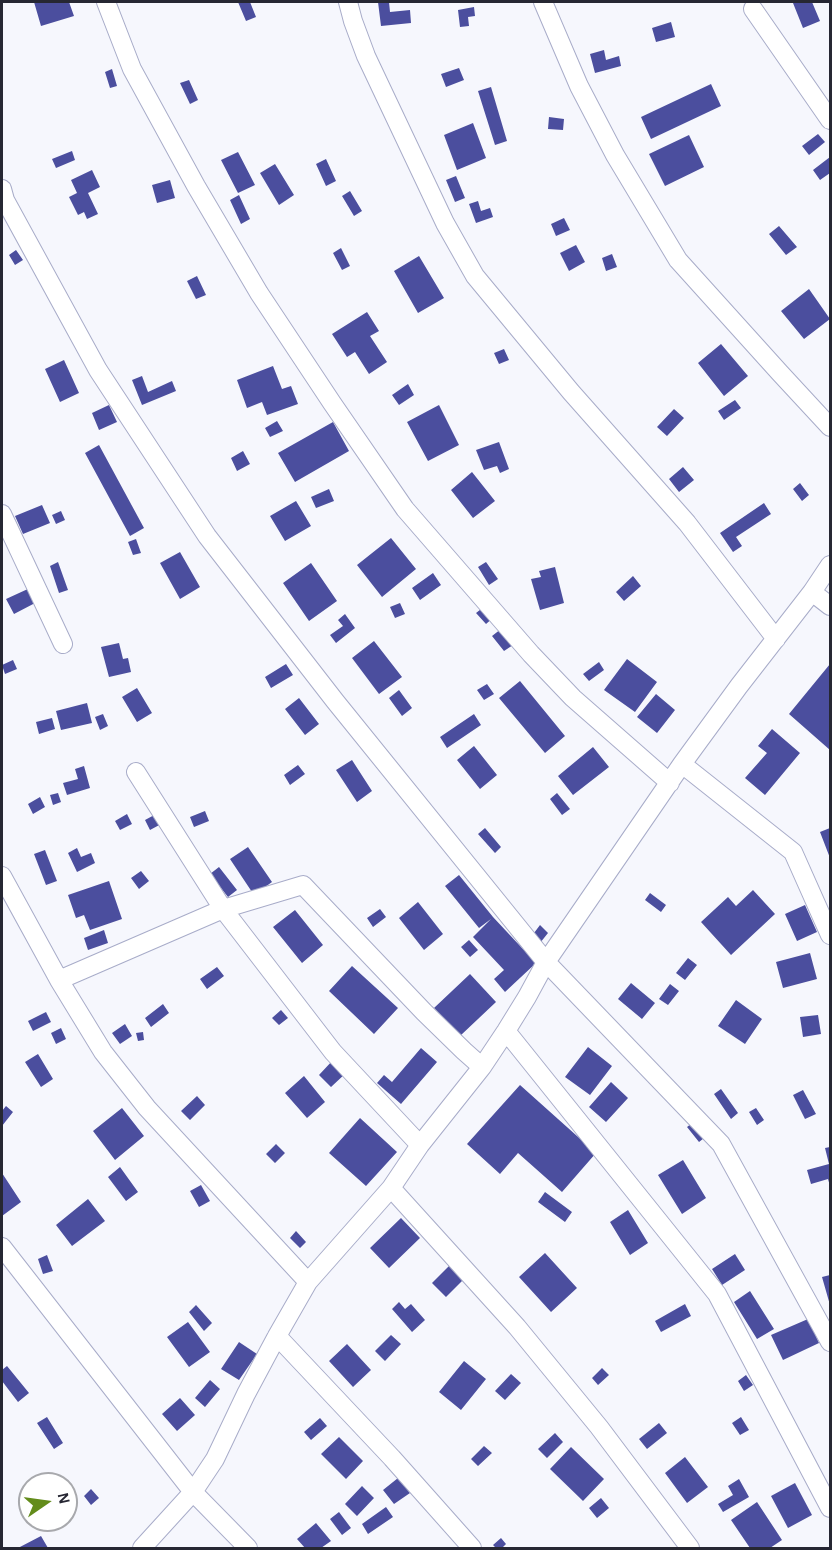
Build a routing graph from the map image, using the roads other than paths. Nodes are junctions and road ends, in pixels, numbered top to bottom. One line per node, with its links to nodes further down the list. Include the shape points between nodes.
1 (106, 2): 16 (street, via 132,69 195,186 332,404 405,509 573,698)
2 (348, 2): 12 (street, via 366,56 445,223 475,276 687,523)
3 (543, 2): 7 (street, via 579,86 615,155 678,260)
4 (753, 9): 5 (street)
5 (831, 120)
6 (2, 189): 20 (street, via 98,370 207,536)
7 (831, 427)
8 (2, 514): 13 (street)
9 (831, 565): 10 (street)
10 (812, 592): 11 (street); 12 (street)
11 (831, 606)
12 (776, 639): 14 (street)
13 (63, 644)
14 (682, 764): 16 (street); 19 (street, via 793,852)
15 (136, 772): 18 (street)
16 (670, 783): 20 (street)
17 (2, 876): 21 (street)
18 (223, 909): 21 (street); 23 (street, via 303,885); 24 (street, via 333,1052)
19 (831, 935)
20 (546, 962): 22 (street); 29 (street, via 721,1144)
21 (58, 980): 27 (street, via 103,1052 147,1108)
22 (506, 1031): 23 (street); 31 (street, via 717,1294)
23 (482, 1067): 24 (street)
24 (420, 1145): 25 (street)
25 (391, 1188): 27 (street); 35 (street, via 517,1327)
26 (2, 1247): 30 (street)
27 (308, 1282): 28 (street)
28 (277, 1336): 30 (street, via 215,1459); 34 (street)
29 (831, 1342)
30 (193, 1492): 32 (street); 33 (street)
31 (831, 1508)
32 (142, 1548)
33 (248, 1548)
34 (472, 1548)
35 (690, 1548)

